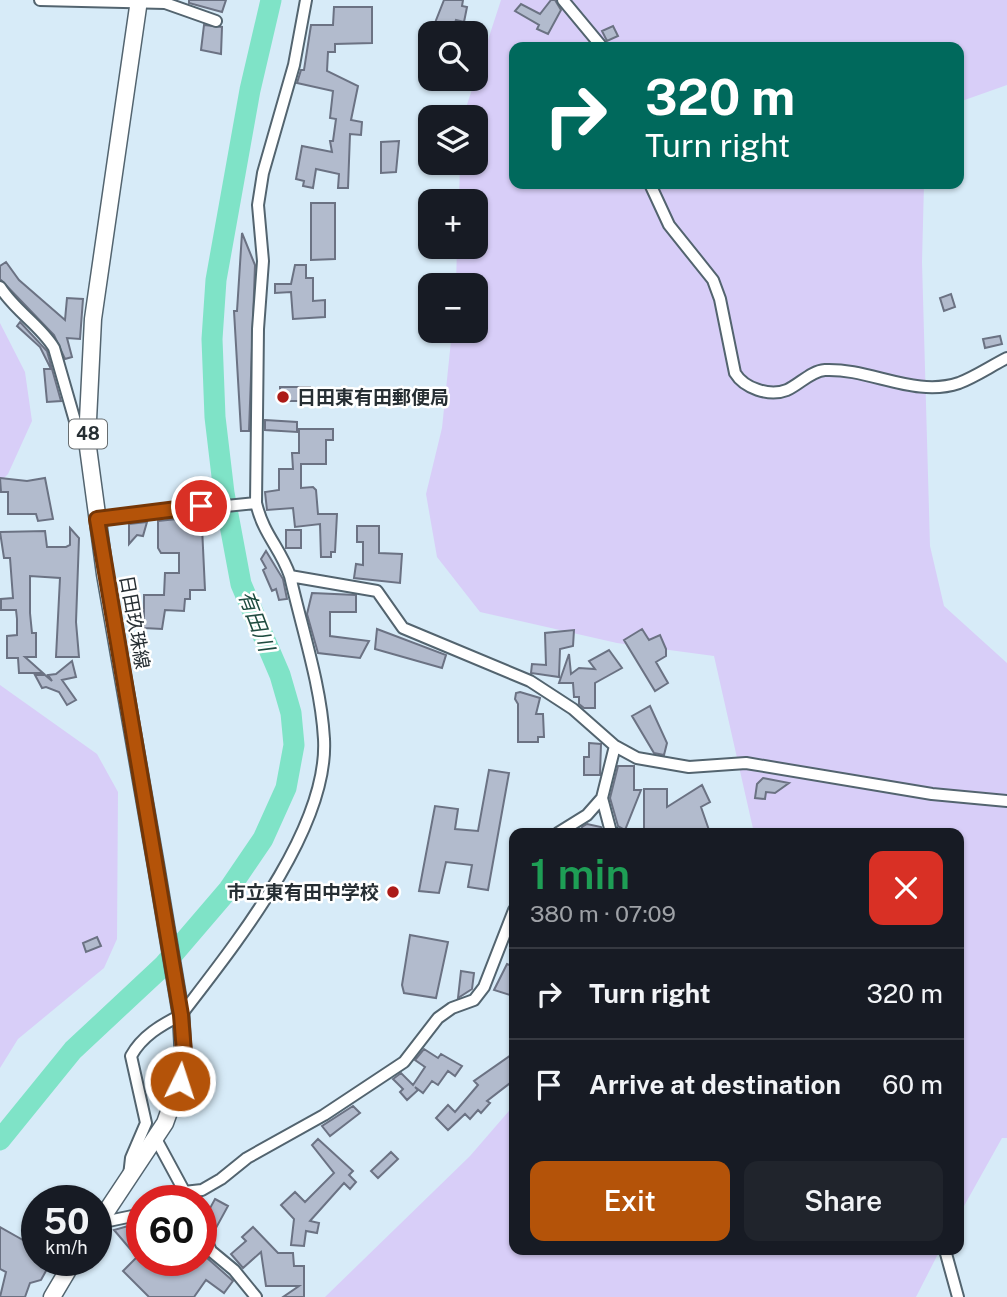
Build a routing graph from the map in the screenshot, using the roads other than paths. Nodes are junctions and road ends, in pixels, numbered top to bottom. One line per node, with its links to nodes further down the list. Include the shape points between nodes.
1 (40, 0): 2 (street)
2 (139, 0): 5 (street, via 165,3); 10 (main road, 日田玖珠線 / 48, via 93,318)
3 (306, 0): 11 (street, via 258,205 263,261)
4 (563, 0): 6 (street)
5 (216, 21)
6 (598, 42)
7 (652, 189): 9 (street, via 669,225 713,280 735,373 751,388 786,391 821,370 941,387 959,383)
8 (0, 287): 10 (street, via 12,305 48,337 77,428)
9 (1007, 358)
10 (88, 440): 12 (main road, 日田玖珠線 / 48)
11 (256, 503): 12 (street); 13 (street, via 262,527)
12 (97, 519): 20 (main road, 日田玖珠線 / 48)
13 (290, 576): 14 (street, via 377,591 403,628 530,681 573,709); 20 (street, via 321,717 324,741 317,783 292,852 269,895)
14 (615, 746): 15 (street); 16 (street, via 661,764 746,763 932,794)
15 (602, 798): 17 (street); 18 (street)
16 (1007, 801)
17 (566, 828)
18 (610, 828)
19 (509, 924): 24 (street, via 484,987 474,1000 452,1007 438,1018 404,1062)
20 (179, 1008): 21 (main road, 日田玖珠線 / 48, via 184,1052 180,1081); 22 (street, via 138,1044 131,1056 146,1123 131,1158)
21 (156, 1139): 22 (main road, 日田玖珠線 / 48); 23 (street)
22 (129, 1178): 25 (main road, 日田玖珠線 / 48)
23 (181, 1185)
24 (211, 1185)
25 (112, 1204)
26 (946, 1255): 31 (street)
27 (217, 1256): 30 (street)
28 (64, 1276): 29 (main road)
29 (52, 1297)
30 (256, 1297)
31 (958, 1297)

